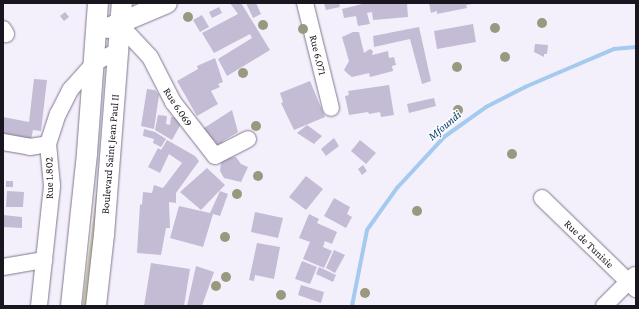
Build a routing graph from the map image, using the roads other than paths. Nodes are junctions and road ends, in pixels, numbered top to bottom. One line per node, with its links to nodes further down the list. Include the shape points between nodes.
1 (98, 3): 6 (main road, Boulevard Saint Jean Paul II)
2 (122, 3): 5 (main road, Boulevard Saint Jean Paul II)
3 (167, 3): 5 (main road)
4 (305, 3): 9 (street, Rue 6.071)
5 (120, 25): 6 (main road); 7 (main road, Boulevard Saint Jean Paul II); 10 (street, Rue 6.069, via 150,57 173,102 215,156)
6 (95, 33): 8 (main road, Boulevard Saint Jean Paul II)
7 (119, 50): 8 (street); 19 (main road, Boulevard Saint Jean Paul II)
8 (94, 63): 12 (street, Rue 1.802, via 63,101); 18 (main road, Boulevard Saint Jean Paul II)
9 (331, 108)
10 (248, 139)
11 (3, 142): 12 (street, via 30,147)
12 (48, 144): 14 (street, Rue 1.802, via 52,186)
13 (542, 198): 16 (street, Rue de Tunisie)
14 (44, 260): 15 (street); 17 (street, Rue 1.802)
15 (3, 267)
16 (633, 281): 20 (street)
17 (39, 306)
18 (71, 306)
19 (96, 306)
20 (604, 306)

